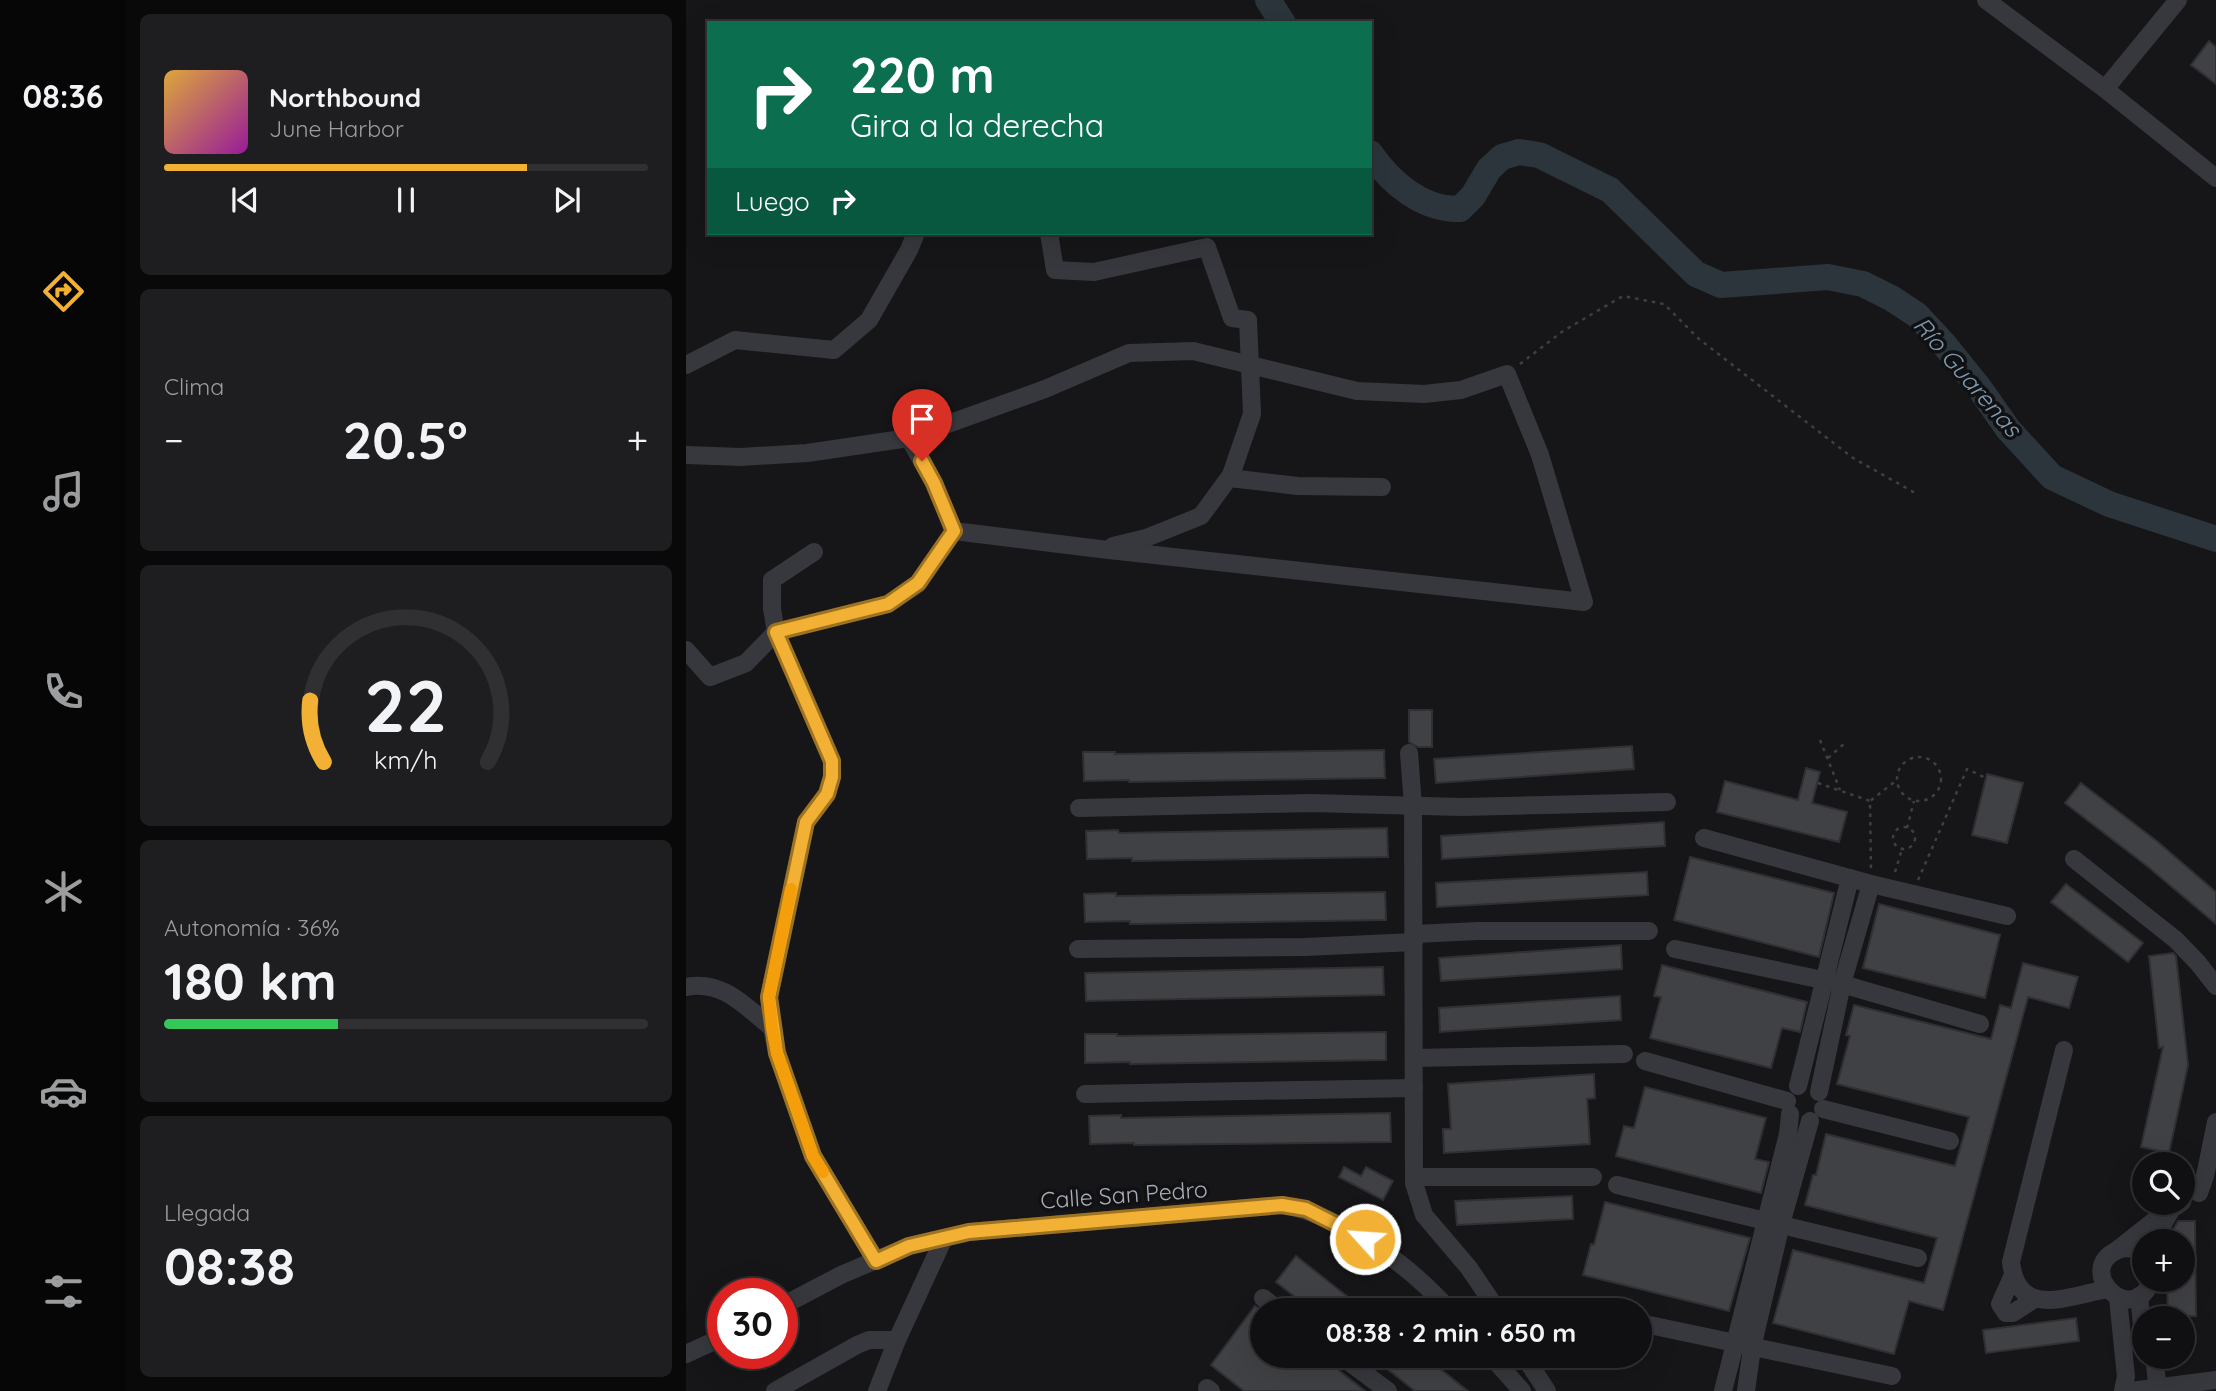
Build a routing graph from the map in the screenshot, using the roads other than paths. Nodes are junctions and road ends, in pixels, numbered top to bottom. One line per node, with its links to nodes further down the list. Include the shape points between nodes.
1 (1986, 0): 3 (street)
2 (2178, 0): 3 (street)
3 (2105, 89): 4 (street)
4 (2216, 178)
5 (915, 235): 8 (street, via 869,320 834,350 735,340)
6 (1049, 235): 7 (street, via 1055,270 1094,272 1207,247 1231,318 1248,320)
7 (1251, 364): 9 (street, via 1193,351 1129,354); 11 (street, via 1252,414); 14 (street, via 1357,391 1461,390 1507,374 1540,455 1584,602)
8 (686, 365)
9 (909, 438): 10 (street, via 807,453); 13 (street)
10 (686, 455)
11 (1230, 478): 12 (street, via 1298,486); 14 (street, via 1201,516 1146,538)
12 (1382, 486)
13 (954, 531): 14 (street); 16 (street, via 918,583 888,604)
14 (1100, 549)
15 (814, 552): 16 (street, via 772,580)
16 (776, 632): 17 (street, via 746,663 710,677); 37 (street, via 832,761 832,777 827,794 806,822 769,997)
17 (686, 650)
18 (1409, 753): 20 (street)
19 (1667, 802): 20 (street)
20 (1413, 806): 21 (street, via 1311,803); 28 (street)
21 (1079, 808)
22 (1704, 838): 24 (street)
23 (2074, 859): 33 (street, via 2176,940)
24 (1850, 878): 25 (street); 31 (street)
25 (1871, 884): 26 (street); 32 (street)
26 (2007, 916)
27 (1649, 931): 28 (street, via 1478,930)
28 (1414, 938): 29 (street, via 1305,947); 40 (street)
29 (1079, 949)
30 (1675, 949): 31 (street)
31 (1824, 980): 32 (street); 42 (street)
32 (1842, 984): 36 (street); 46 (street)
33 (2215, 985): 35 (street)
34 (686, 987): 37 (street, via 700,984 725,991)
35 (2216, 1004)
36 (1980, 1024)
37 (772, 1028): 59 (street, via 813,1156)
38 (2064, 1050): 60 (street, via 2011,1262)
39 (1624, 1054): 40 (street)
40 (1414, 1058): 43 (street)
41 (1645, 1061): 45 (street)
42 (1798, 1086): 45 (street, via 1791,1092); 46 (street, via 1810,1085)
43 (1414, 1088): 44 (street); 49 (street)
44 (1085, 1094)
45 (1788, 1107): 46 (street, via 1799,1120); 54 (street)
46 (1817, 1107): 48 (street); 54 (street)
47 (2216, 1122): 52 (street, via 2205,1176)
48 (1950, 1141)
49 (1414, 1177): 50 (street); 65 (street, via 1423,1215)
50 (1593, 1177)
51 (1617, 1185): 54 (street)
52 (2207, 1191)
53 (2164, 1215): 57 (street)
54 (1773, 1222): 58 (street); 70 (street)
55 (944, 1238): 59 (street, Calle San Pedro, via 909,1246); 64 (street, Calle San Pedro, via 969,1232 1282,1205 1306,1209 1365,1239); 68 (street)
56 (2132, 1248): 57 (street)
57 (2117, 1251): 62 (street, via 2102,1268)
58 (1918, 1258)
59 (876, 1261): 63 (street, Calle San Pedro)
60 (2013, 1275): 66 (street, via 2016,1286); 66 (street, via 2000,1304 2003,1310 2013,1313)
61 (2140, 1292): 62 (street, via 2126,1299)
62 (2113, 1294): 66 (street); 89 (street, via 2126,1377)
63 (798, 1298)
64 (1439, 1298)
65 (1489, 1298)
66 (2033, 1300)
67 (1652, 1326): 70 (street)
68 (897, 1339): 77 (street, via 869,1340); 83 (street)
69 (707, 1344): 71 (street)
70 (1743, 1346): 78 (street); 87 (street); 88 (street)
71 (686, 1354)
72 (1357, 1368): 84 (street)
73 (1502, 1368): 85 (street)
74 (1532, 1368): 86 (street)
75 (2147, 1369): 80 (street)
76 (2152, 1369): 80 (street)
77 (810, 1371): 81 (street); 82 (street)
78 (1892, 1376)
79 (2216, 1380): 80 (street)
80 (2149, 1390)
81 (775, 1391)
82 (803, 1391)
83 (877, 1391)
84 (1388, 1391)
85 (1522, 1391)
86 (1547, 1391)
87 (1723, 1391)
88 (1746, 1391)
89 (2123, 1391)

